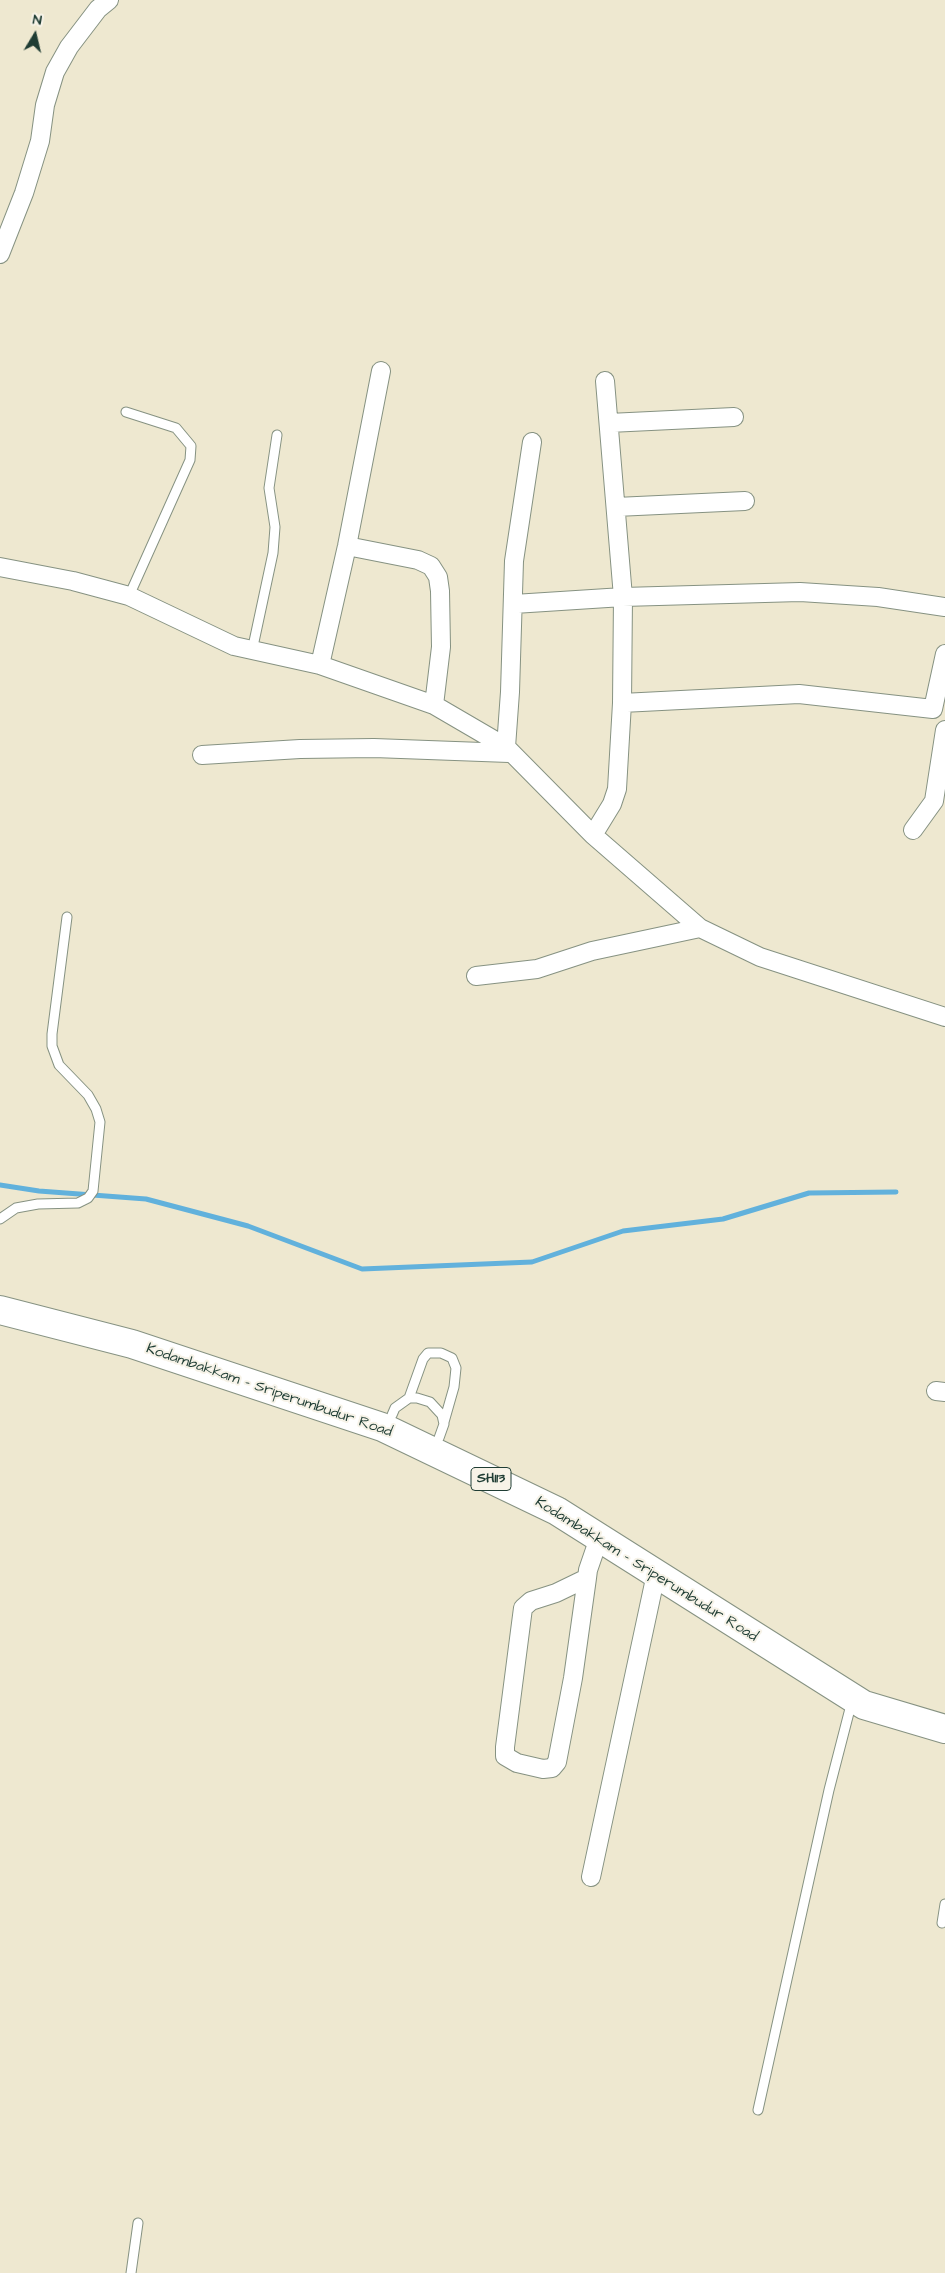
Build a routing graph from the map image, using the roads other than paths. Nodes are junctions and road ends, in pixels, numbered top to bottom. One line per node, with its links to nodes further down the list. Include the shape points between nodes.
1 (109, 0): 2 (street, via 98,9 69,47 55,72 45,105 40,141)
2 (0, 254)
3 (381, 371): 12 (street)
4 (606, 381): 7 (street)
5 (126, 412): 14 (lane, via 176,428 191,446 190,460)
6 (734, 417): 7 (street)
7 (609, 423): 11 (street)
8 (277, 435): 18 (lane, via 269,488 274,528 273,553)
9 (532, 442): 16 (street, via 515,552)
10 (745, 501): 11 (street)
11 (616, 507): 15 (street)
12 (347, 546): 20 (street); 22 (street, via 418,560 431,566 438,577 441,648)
13 (0, 567): 14 (street)
14 (129, 596): 18 (street, via 234,646)
15 (624, 597): 16 (street); 17 (street, via 800,592 878,597); 21 (street)
16 (514, 604): 25 (street)
17 (945, 607)
18 (252, 651): 20 (street)
19 (945, 654): 23 (street)
20 (320, 665): 22 (street)
21 (622, 703): 23 (street, via 799,694); 28 (street, via 617,789 612,804)
22 (434, 705): 25 (street)
23 (939, 710)
24 (945, 730): 27 (street, via 934,801)
25 (507, 750): 26 (street, via 300,748); 28 (street)
26 (202, 755)
27 (913, 830)
28 (593, 835): 30 (street)
29 (67, 917): 33 (lane, via 52,1046 59,1065 88,1095 100,1122 93,1190 88,1198 78,1203 16,1208)
30 (700, 928): 31 (street, via 592,951 536,969); 32 (street, via 760,956)
31 (476, 976)
32 (945, 1017)
33 (0, 1219)
34 (0, 1294): 36 (main road, Kodambakkam – Sriperumbudur Road / SH113, via 136,1329)
35 (0, 1310): 38 (main road, Kodambakkam – Sriperumbudur Road / SH113, via 132,1344 382,1427 557,1511)
36 (400, 1407): 37 (main road, Kodambakkam – Sriperumbudur Road / SH113); 37 (lane, via 428,1353 442,1353 452,1358 456,1368 454,1387)
37 (441, 1430): 42 (main road, Kodambakkam – Sriperumbudur Road / SH113, via 564,1497 804,1651 882,1695)
38 (599, 1538): 39 (main road, Kodambakkam – Sriperumbudur Road / SH113); 40 (street)
39 (656, 1574): 41 (main road, Kodambakkam – Sriperumbudur Road / SH113); 44 (street)
40 (587, 1578): 40 (street, via 557,1762 552,1768 543,1769 517,1763 505,1756 523,1608 531,1601)
41 (853, 1699): 43 (main road, Kodambakkam – Sriperumbudur Road / SH113); 47 (lane, via 829,1790)
42 (945, 1713)
43 (945, 1729)
44 (591, 1877)
45 (945, 1904): 46 (lane)
46 (942, 1923)
47 (758, 2110)
48 (138, 2223): 49 (lane)
49 (131, 2273)

